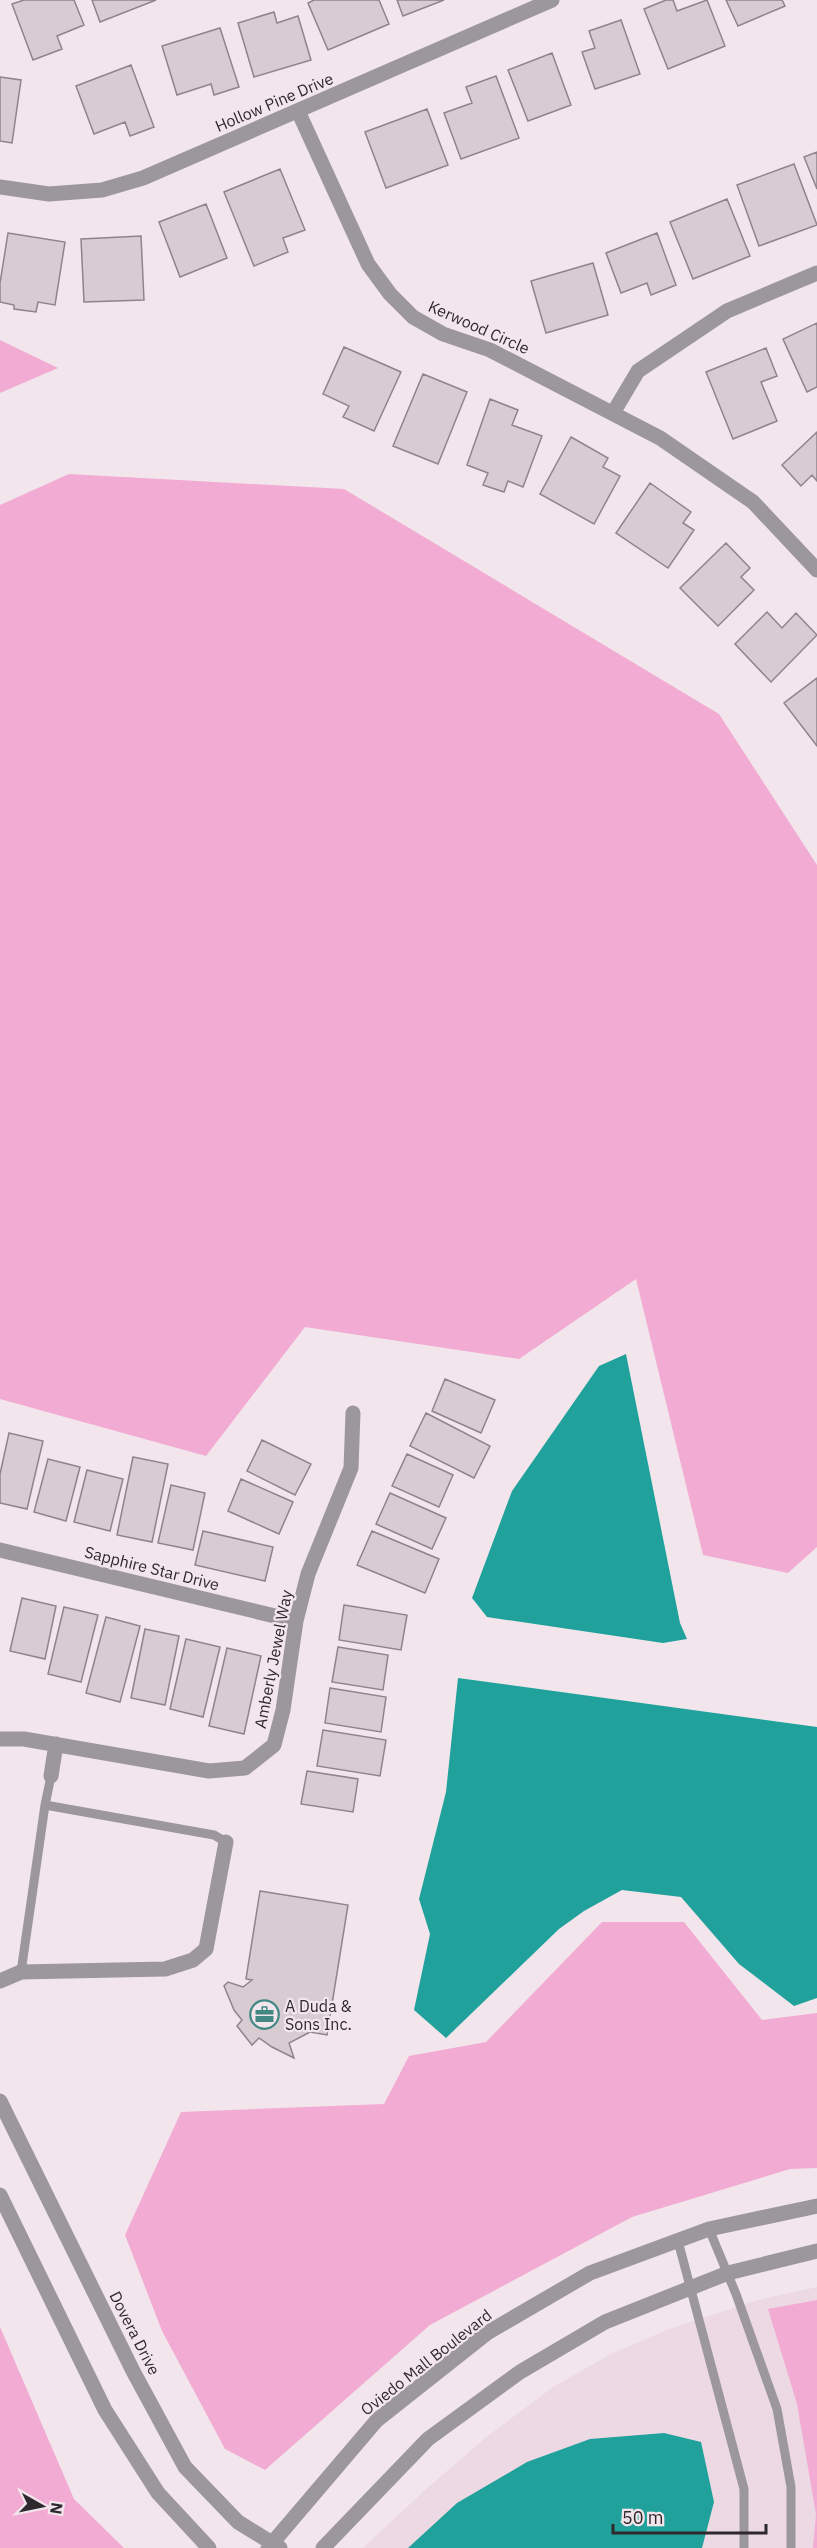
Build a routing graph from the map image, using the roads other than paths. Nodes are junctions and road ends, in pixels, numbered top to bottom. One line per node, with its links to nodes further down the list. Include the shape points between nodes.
1 (552, 0): 2 (street, Hollow Pine Drive)
2 (298, 111): 3 (street, Hollow Pine Drive, via 143,178 102,190 49,194); 5 (street, Kerwood Circle, via 368,264 413,317 443,334 490,350)
3 (0, 187)
4 (817, 273): 5 (street, via 727,311 638,371)
5 (614, 413): 6 (street, Kerwood Circle, via 660,438 753,502)
6 (817, 570)
7 (353, 1413): 9 (street, Amberly Jewel Way, via 351,1468 308,1574)
8 (0, 1550): 9 (street, Sapphire Star Drive)
9 (296, 1621): 11 (street, Amberly Jewel Way, via 274,1745 245,1768 209,1771)
10 (0, 1739): 11 (street, Amberly Jewel Way)
11 (56, 1744): 12 (street)
12 (51, 1776): 13 (lane)
13 (45, 1805): 14 (lane, via 214,1835); 15 (lane)
14 (226, 1842): 15 (street, via 206,1949 193,1960 165,1968)
15 (21, 1972): 16 (street)
16 (0, 1981)
17 (0, 2101): 25 (street, Dovera Drive, via 133,2371 185,2467 238,2522)
18 (0, 2195): 26 (street, via 105,2410 158,2493)
19 (817, 2206): 20 (street, Oviedo Mall Boulevard)
20 (709, 2229): 21 (street, Oviedo Mall Boulevard); 23 (lane)
21 (678, 2241): 24 (lane); 25 (street, Oviedo Mall Boulevard, via 590,2273 487,2333 377,2420)
22 (817, 2251): 23 (street)
23 (728, 2273): 24 (street); 29 (lane, via 777,2409 791,2487)
24 (690, 2288): 27 (street, via 605,2322 520,2372 428,2439); 28 (lane, via 744,2489)
25 (273, 2546)
26 (209, 2548)
27 (323, 2548)
28 (744, 2548)
29 (791, 2548)

